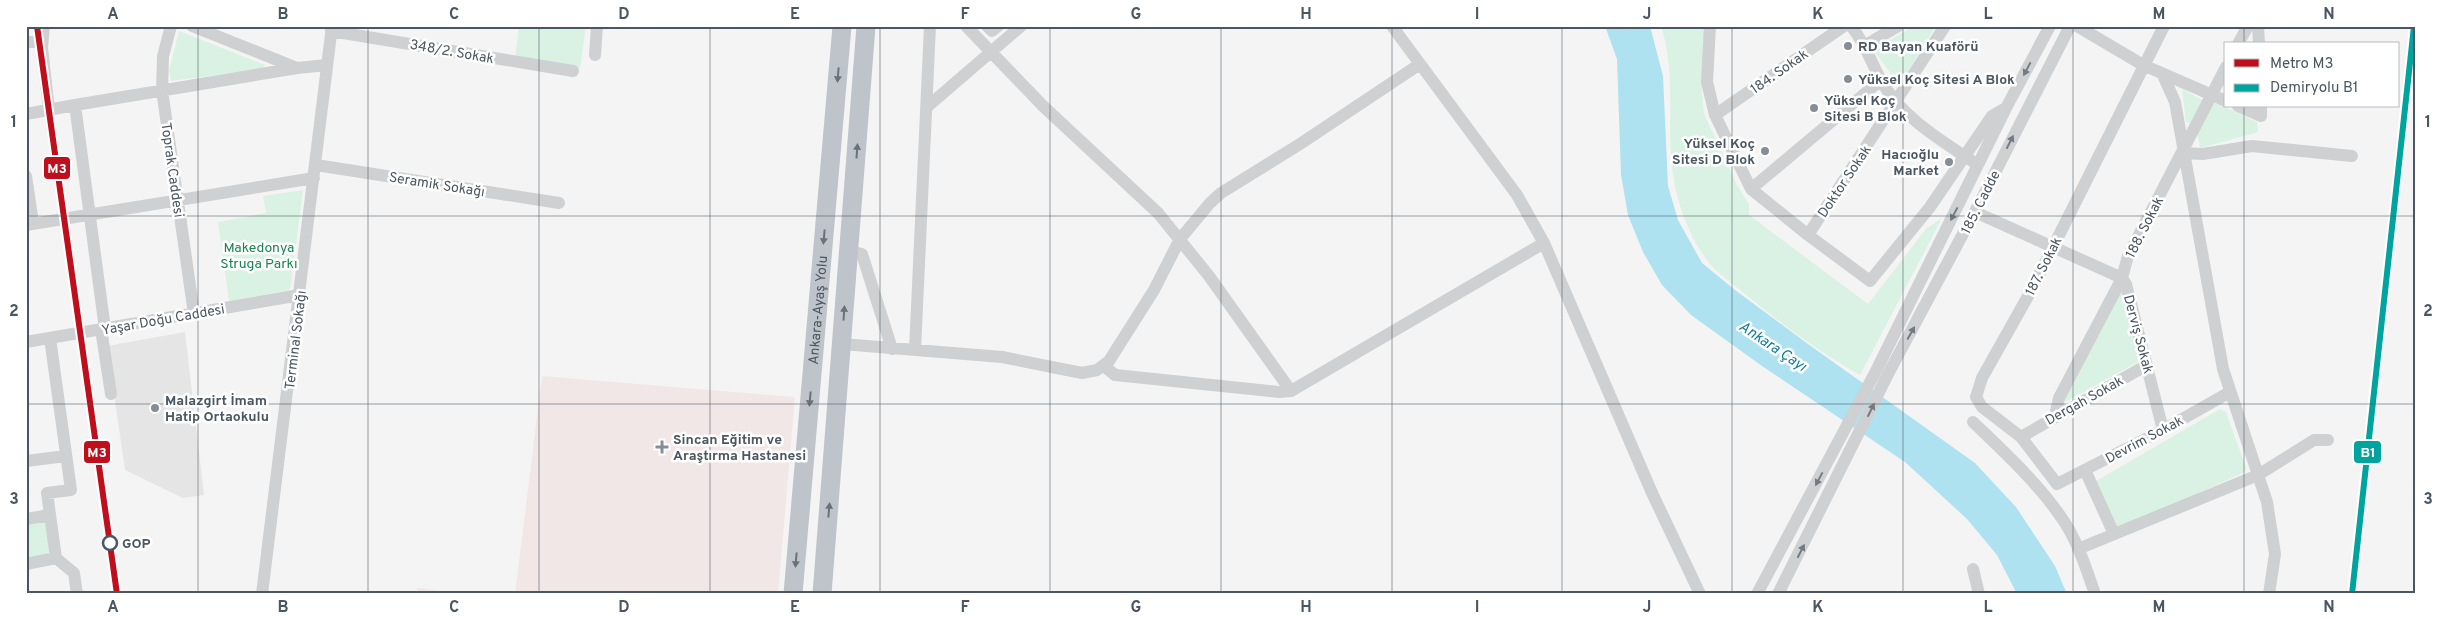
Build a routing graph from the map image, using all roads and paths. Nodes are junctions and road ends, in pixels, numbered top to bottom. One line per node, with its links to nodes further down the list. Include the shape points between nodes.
1 (44, 26): 26 (street)
2 (171, 26): 40 (street, Toprak Caddesi, via 163,56)
3 (192, 26): 35 (street)
4 (597, 26): 31 (street)
5 (842, 26): 103 (highway, Ankara-Ayaş Yolu, one-way to 103)
6 (866, 26): 68 (highway, Ankara-Ayaş Yolu, one-way to 6)
7 (930, 26): 45 (street)
8 (966, 26): 30 (street)
9 (987, 26): 10 (street, via 992,31)
10 (998, 26)
11 (1021, 26): 30 (street)
12 (1392, 26): 32 (street)
13 (1710, 26): 51 (street, via 1707,82)
14 (1844, 26): 51 (street, 184. Sokak)
15 (1851, 26): 29 (street)
16 (1898, 26): 29 (street)
17 (1945, 26): 43 (street, Doktor Sokak)
18 (2050, 26): 46 (street, 185. Cadde, one-way to 46)
19 (2070, 26): 61 (street, 185. Cadde, one-way to 19)
20 (2077, 26): 34 (street)
21 (2164, 26): 34 (street, 187. Sokak)
22 (2248, 26): 27 (street)
23 (2258, 26): 28 (street)
24 (332, 29): 33 (street, Terminal Sokağı); 37 (street, 348/2. Sokak)
25 (26, 42): 26 (street)
26 (42, 42): 48 (street)
27 (2239, 42)
28 (2259, 42)
29 (1866, 45): 39 (street)
30 (992, 51): 45 (street); 65 (street, via 1044,106 1158,213)
31 (595, 55)
32 (1420, 64): 65 (street, via 1222,193); 66 (street, via 1517,195)
33 (327, 65): 35 (street); 56 (street, Terminal Sokağı)
34 (2144, 65): 38 (street); 67 (street, 187. Sokak)
35 (297, 68): 40 (street)
36 (2224, 71): 41 (street, 188. Sokak)
37 (573, 72)
38 (2162, 73): 41 (street); 52 (street, via 2175,102)
39 (1881, 80): 43 (street); 58 (street)
40 (162, 90): 44 (street); 59 (street, Toprak Caddesi)
41 (2211, 96): 42 (street); 52 (street, 188. Sokak)
42 (2224, 101)
43 (1896, 102): 54 (street, via 1910,117); 64 (street, Doktor Sokak)
44 (76, 105): 48 (street); 62 (street)
45 (927, 107): 77 (street)
46 (2006, 108): 54 (street, via 1992,116); 55 (street, 185. Cadde)
47 (2247, 108): 49 (street)
48 (49, 110): 50 (street)
49 (2261, 111)
50 (26, 114)
51 (1714, 116): 58 (street)
52 (2183, 153): 53 (street, via 2203,154 2252,146); 69 (street, 188. Sokak, via 2128,256); 82 (street)
53 (2352, 156)
54 (1966, 157): 55 (street); 64 (street, via 1870,281)
55 (1979, 166): 80 (street, 185. Cadde, one-way to 80, via 1924,271)
56 (315, 172): 59 (street, Seramik Sokağı); 60 (street, Seramik Sokağı); 70 (street, Terminal Sokağı)
57 (26, 176): 63 (street)
58 (1751, 189): 64 (street)
59 (177, 200): 62 (street, Seramik Sokağı); 71 (street, Toprak Caddesi)
60 (560, 203)
61 (1975, 212): 67 (street, Derviş Sokak); 80 (street, 185. Cadde, one-way to 61)
62 (90, 214): 63 (street, Seramik Sokağı); 72 (street)
63 (30, 224)
64 (1808, 235)
65 (1180, 239): 79 (street, via 1154,290); 81 (street)
66 (1544, 243): 81 (street); 105 (street, via 1667,527)
67 (2052, 248): 69 (street, Derviş Sokak); 87 (street, 187. Sokak, via 1982,378 1976,398 1982,407)
68 (849, 251): 75 (highway, Ankara-Ayaş Yolu, one-way to 68); 76 (street, via 862,254)
69 (2122, 278): 78 (street, Derviş Sokak); 84 (street, 188. Sokak, via 2059,398)
70 (300, 296): 71 (street, Yaşar Doğu Caddesi); 102 (street, Terminal Sokağı)
71 (194, 314): 72 (street, Yaşar Doğu Caddesi)
72 (103, 329): 73 (street, Yaşar Doğu Caddesi); 83 (street)
73 (50, 338): 74 (street, Yaşar Doğu Caddesi); 89 (street)
74 (26, 342)
75 (842, 344): 76 (street); 104 (highway, Ankara-Ayaş Yolu, one-way to 75)
76 (892, 349): 77 (street)
77 (915, 350): 79 (street, via 1002,357 1082,373)
78 (2147, 364): 84 (street, Dergah Sokak); 86 (street, Derviş Sokak)
79 (1104, 366): 81 (street, via 1115,375)
80 (1882, 372): 106 (street, one-way to 106, via 1842,436); 107 (street, one-way to 80, via 1854,444)
81 (1291, 391)
82 (2230, 392): 86 (street, Devrim Sokak); 92 (street)
83 (111, 394)
84 (2055, 416): 87 (street, Dergah Sokak)
85 (1973, 422): 97 (street, via 2017,464 2062,517)
86 (2163, 430): 91 (street, Devrim Sokak)
87 (2021, 436): 93 (street, 187. Sokak)
88 (2328, 440): 92 (street, via 2314,440)
89 (66, 456): 90 (street); 94 (street, via 71,490 47,493)
90 (26, 461)
91 (2085, 470): 93 (street, Devrim Sokak); 96 (street)
92 (2258, 475): 96 (street); 110 (street, via 2267,502 2275,554)
93 (2057, 484)
94 (50, 515): 95 (street); 98 (street)
95 (26, 519)
96 (2114, 534): 97 (street)
97 (2078, 549): 109 (street)
98 (56, 558): 99 (street); 101 (street, via 74,573)
99 (26, 564)
100 (1973, 569): 108 (street)
101 (77, 594)
102 (262, 594)
103 (793, 594)
104 (822, 594)
105 (1700, 594)
106 (1757, 594)
107 (1778, 594)
108 (1980, 594)
109 (2094, 594)
110 (2270, 594)

